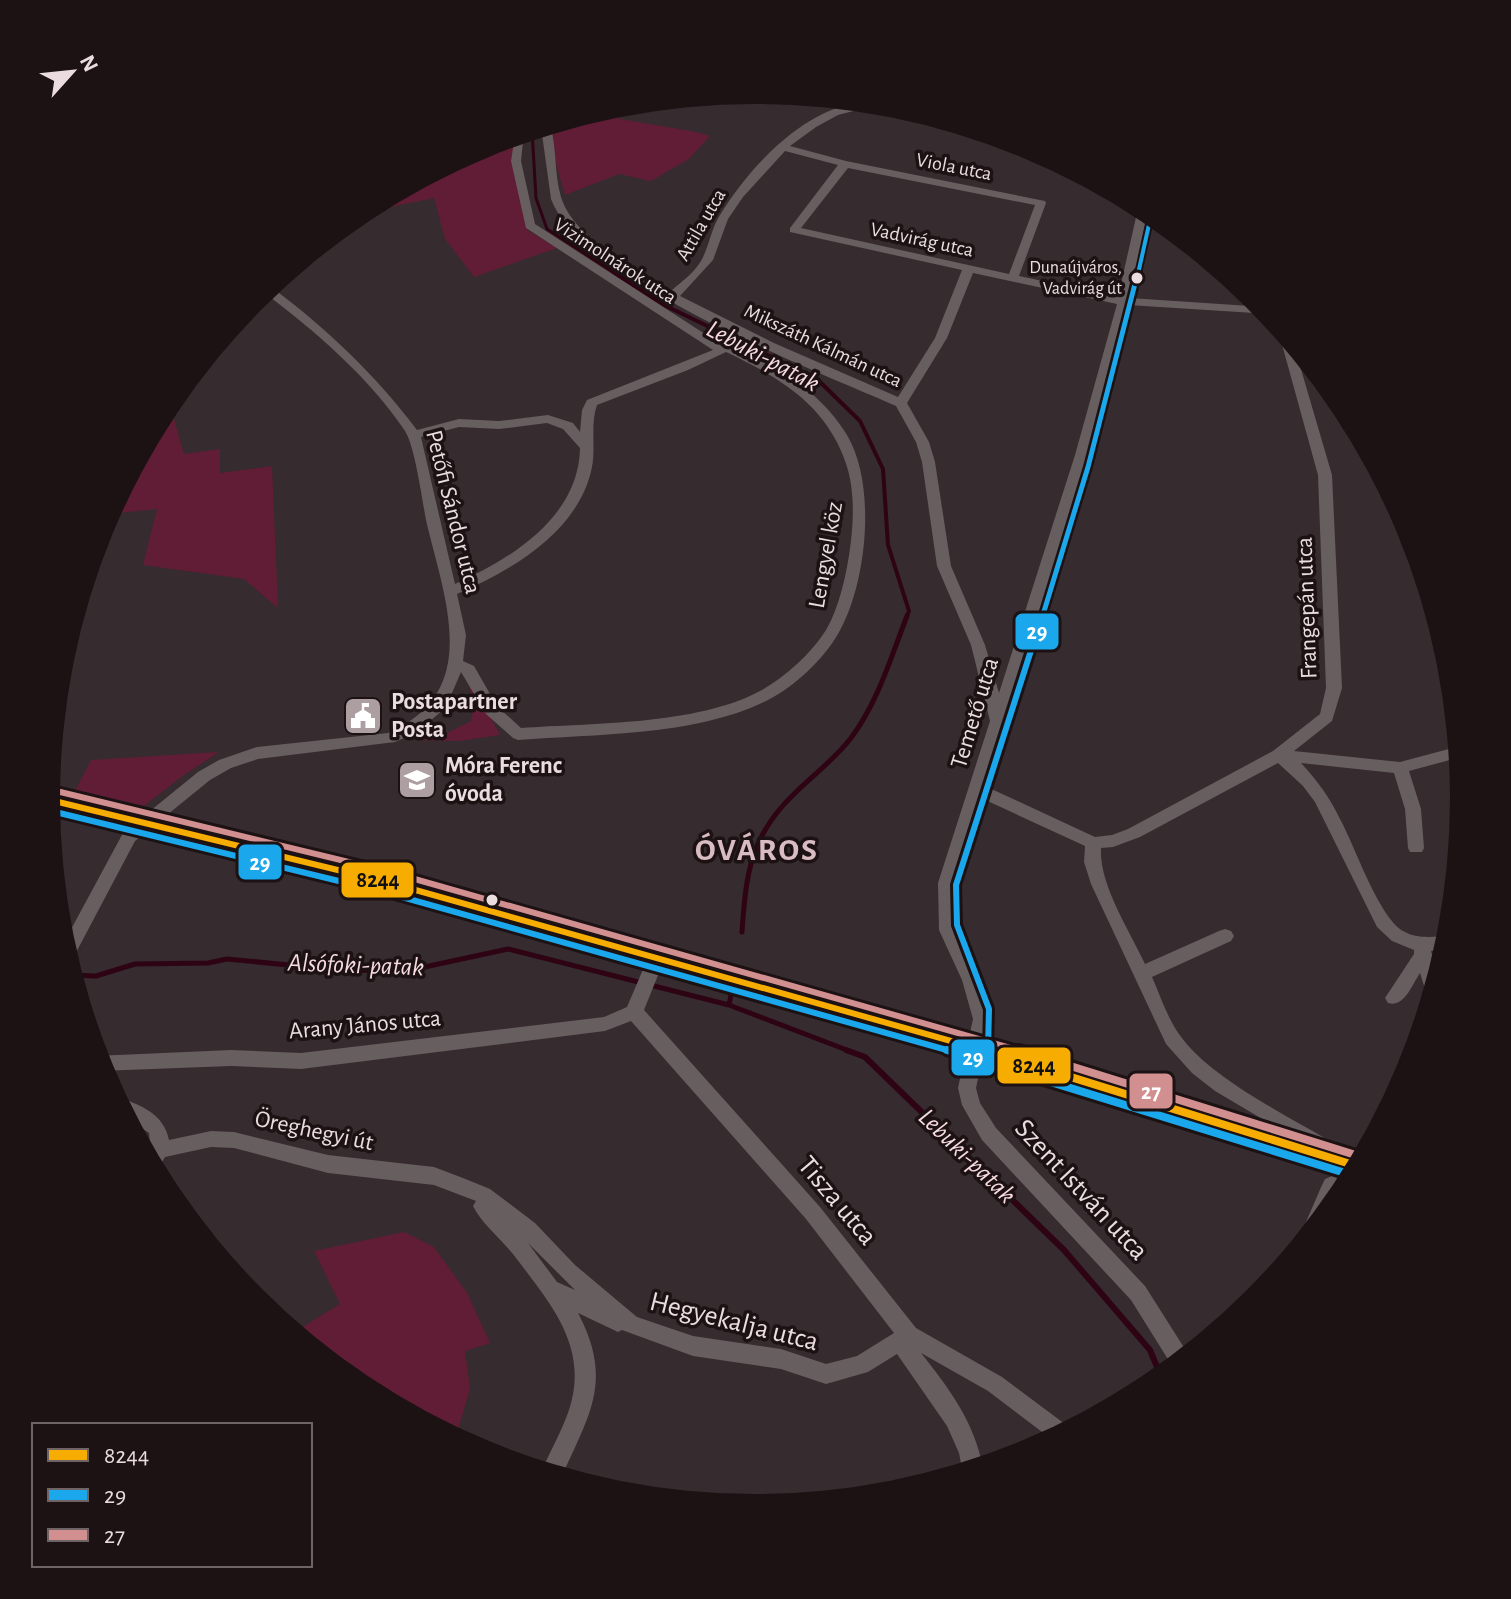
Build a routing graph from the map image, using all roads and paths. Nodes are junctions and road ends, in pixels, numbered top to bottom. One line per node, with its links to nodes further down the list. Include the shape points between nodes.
1 (842, 110): 4 (street, Attila utca)
2 (547, 136): 10 (street, Mikszáth Kálmán utca, via 554,192 575,228 607,256)
3 (518, 146): 14 (street, Vizimolnárok utca, via 516,161 530,226)
4 (784, 148): 5 (street, Viola utca); 10 (street, Attila utca, via 723,217 703,266)
5 (845, 164): 7 (street, Vadvirág utca, via 794,230); 8 (street, Viola utca, via 1041,203)
6 (1140, 220): 11 (street, Temető utca)
7 (969, 268): 8 (street, Vadvirág utca); 16 (street, via 941,338)
8 (1013, 277): 11 (street, Vadvirág utca)
9 (277, 296): 17 (street, Petőfi Sándor utca, via 364,373)
10 (673, 296): 13 (street, Mikszáth Kálmán utca)
11 (1123, 302): 12 (street); 21 (street, Temető utca, via 1082,455)
12 (1248, 309)
13 (747, 334): 14 (street); 16 (street, Mikszáth Kálmán utca)
14 (724, 349): 18 (street, via 591,403); 20 (street, Lengyel köz, via 794,383 832,422 851,458 859,520 844,609 831,634 763,696 727,710 518,734 491,710 469,670)
15 (1292, 358): 22 (street, Frangepán utca, via 1325,475 1334,688 1327,717)
16 (901, 403): 21 (street, Mikszáth Kálmán utca, via 916,426 934,478 935,527 944,566 979,647)
17 (414, 435): 18 (street, via 459,423 548,419 568,426); 19 (street, Petőfi Sándor utca)
18 (586, 446): 19 (street, via 580,483 550,531 512,563)
19 (449, 592): 20 (street, Petőfi Sándor utca, via 459,635)
20 (457, 664): 27 (street, Petőfi Sándor utca, via 441,703 413,728 390,738 242,758 204,776)
21 (998, 724): 25 (street, Temető utca)
22 (1279, 755): 24 (street); 28 (street, Frangepán utca, via 1134,833); 33 (street, via 1298,768 1330,813 1388,929)
23 (1450, 755): 24 (street)
24 (1400, 768): 29 (street, via 1413,809)
25 (977, 789): 28 (street); 39 (street, Temető utca, via 946,883 945,908 948,930 982,1019)
26 (60, 802): 27 (street)
27 (146, 823): 31 (street, Petőfi Sándor utca, via 129,837); 34 (street, via 387,882)
28 (1093, 843): 36 (street, via 1092,862)
29 (1416, 848)
30 (1225, 936): 36 (street)
31 (74, 940)
32 (1435, 946): 33 (street)
33 (1422, 950): 35 (street); 37 (street)
34 (653, 964): 38 (street); 39 (street)
35 (1429, 972)
36 (1141, 974): 44 (street, via 1172,1039 1198,1067)
37 (1394, 998)
38 (634, 1012): 40 (street, Arany János utca, via 605,1024 301,1061); 50 (street, Tisza utca, via 813,1213)
39 (978, 1048): 45 (street); 51 (street, Szent István utca, via 967,1088 989,1134 1138,1293)
40 (112, 1062)
41 (134, 1111): 42 (street, via 156,1125 161,1136)
42 (157, 1154)
43 (159, 1157): 46 (street, Öreghegyi út, via 211,1139 234,1140 328,1164 434,1176)
44 (1342, 1172)
45 (1342, 1174)
46 (456, 1184): 47 (street, Öreghegyi út, via 483,1195 528,1229); 48 (street, Öreghegyi út, via 511,1233)
47 (568, 1272): 49 (street, Hegyekalja utca)
48 (551, 1290): 49 (street, Öreghegyi út); 54 (street, Öreghegyi út, via 578,1333 586,1359 579,1413)
49 (631, 1325): 50 (street, Hegyekalja utca, via 693,1346 781,1359 826,1374 861,1365)
50 (904, 1338): 52 (street, Tisza utca, via 995,1384); 53 (street, via 960,1427)
51 (1176, 1353)
52 (1054, 1427)
53 (972, 1460)
54 (555, 1465)

